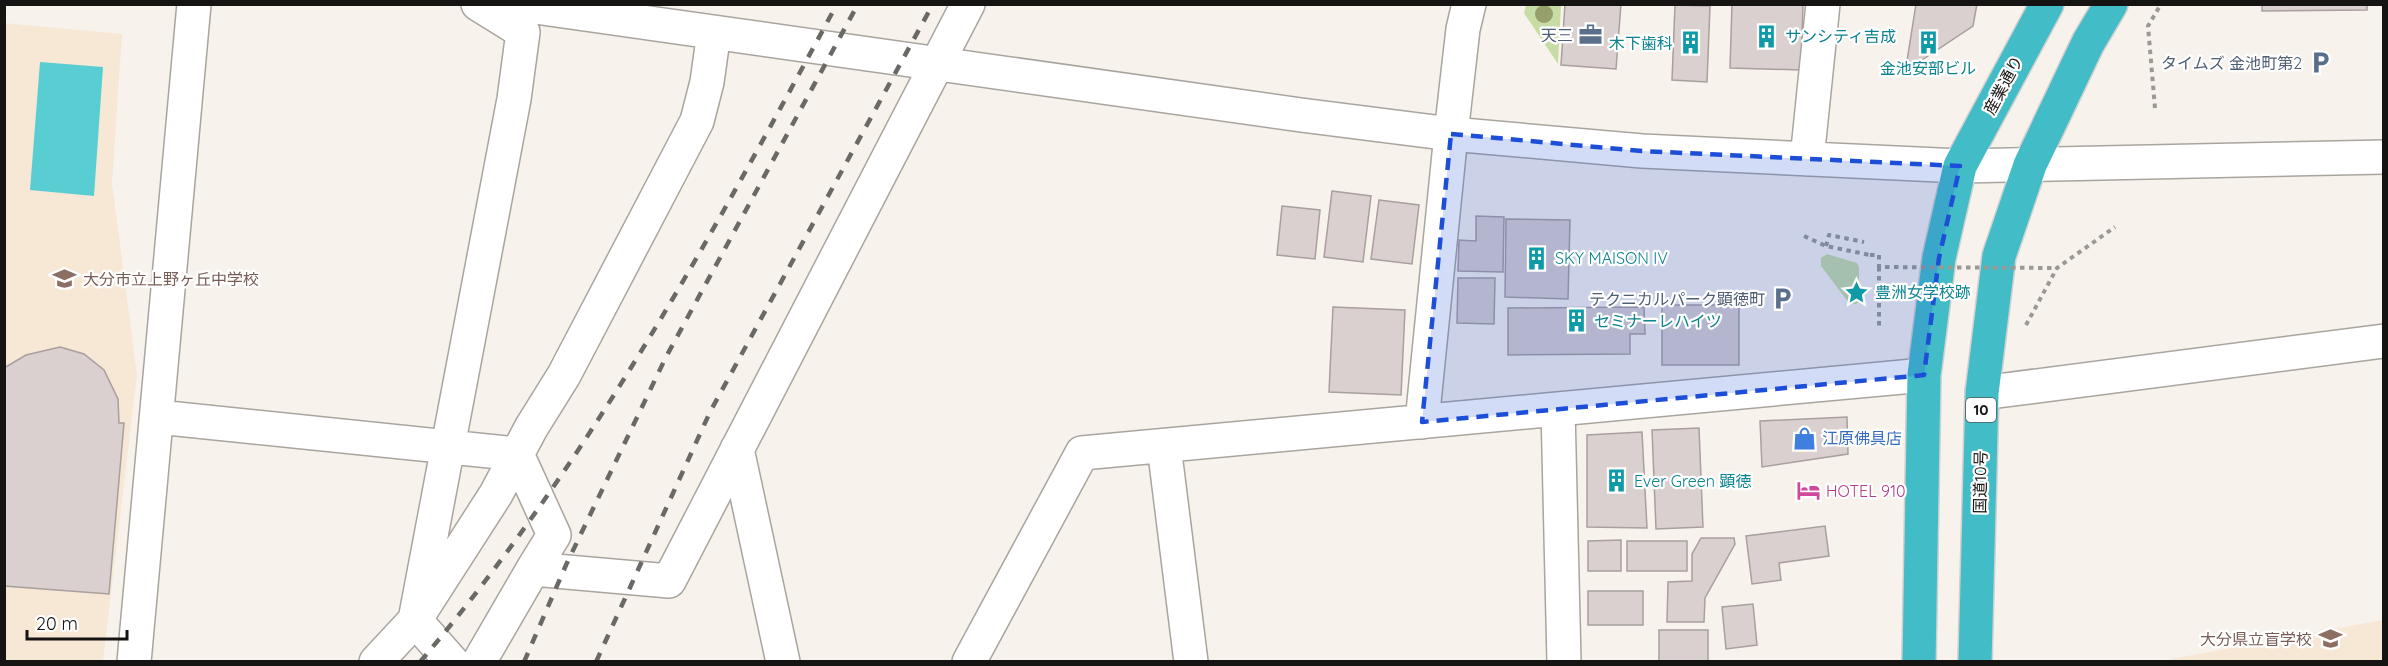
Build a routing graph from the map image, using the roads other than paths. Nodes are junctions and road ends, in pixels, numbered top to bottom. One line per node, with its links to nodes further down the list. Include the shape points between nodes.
1 (194, 4): 20 (street)
2 (478, 4): 23 (street, via 523,32 514,99)
3 (514, 4): 9 (street)
4 (968, 4): 10 (street)
5 (1469, 4): 11 (street)
6 (1823, 4): 13 (street)
7 (2047, 4): 15 (highway, 産業通り)
8 (2111, 4): 14 (highway, 10, via 2088,43)
9 (714, 32): 10 (street); 25 (street, via 697,121 564,375)
10 (936, 62): 11 (street); 24 (street)
11 (1451, 134): 13 (street, via 1642,151); 21 (street)
12 (2384, 157): 14 (street)
13 (1807, 159): 15 (street)
14 (2030, 165): 15 (street); 18 (highway, 国道10号 / 10, via 1999,256)
15 (1960, 166): 17 (highway, via 1939,258)
16 (2384, 341): 18 (street)
17 (1924, 375): 19 (street); 36 (highway)
18 (1982, 393): 37 (highway, 国道10号 / 10)
19 (1558, 409): 21 (street); 35 (street)
20 (158, 417): 23 (street); 28 (street)
21 (1422, 422): 22 (street)
22 (1164, 446): 33 (street, via 1082,453); 34 (street)
23 (448, 447): 25 (street); 27 (street)
24 (737, 449): 26 (street, via 669,581); 32 (street)
25 (517, 454): 26 (street, via 554,535); 27 (street, via 496,494)
26 (533, 569): 31 (street)
27 (414, 620): 29 (street); 30 (street)
28 (134, 662)
29 (376, 662)
30 (452, 662)
31 (479, 662)
32 (783, 662)
33 (969, 662)
34 (1191, 662)
35 (1564, 662)
36 (1918, 662)
37 (1976, 662)

